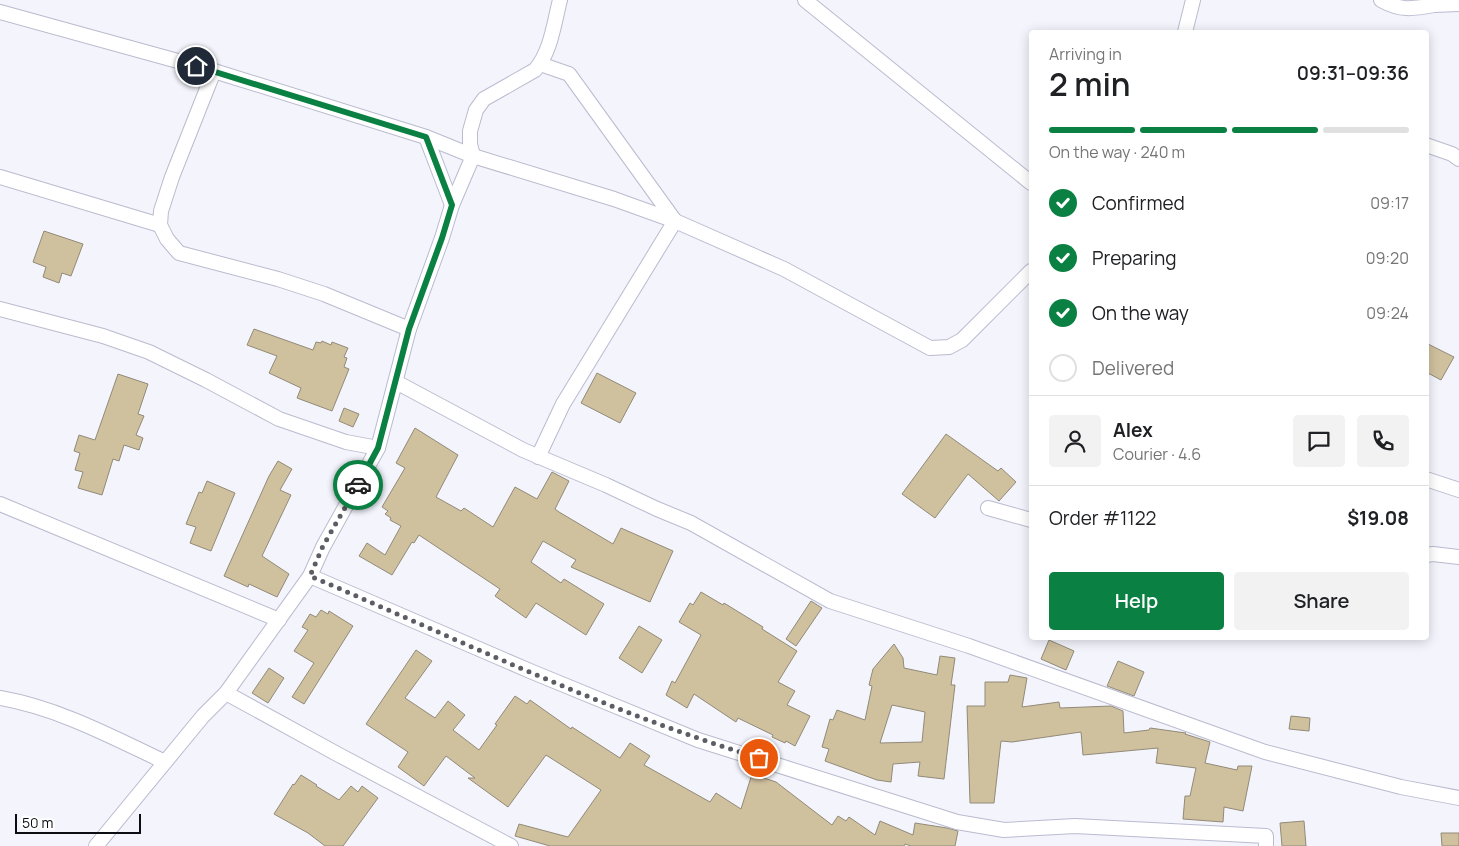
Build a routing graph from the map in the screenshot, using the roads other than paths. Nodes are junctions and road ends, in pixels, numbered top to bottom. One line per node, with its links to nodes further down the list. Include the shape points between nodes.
1 (560, 0): 9 (street)
2 (805, 0): 16 (street)
3 (1193, 0): 8 (street)
4 (1381, 0): 5 (street, via 1394,7 1410,9)
5 (1434, 3): 6 (street)
6 (1459, 4)
7 (0, 12): 10 (street)
8 (1186, 30)
9 (540, 64): 13 (street, via 480,104 470,131); 18 (street, via 569,74)
10 (214, 71): 11 (street); 19 (street, via 172,177)
11 (426, 137): 13 (street); 17 (street)
12 (1429, 146): 14 (street)
13 (473, 156): 17 (street); 18 (street)
14 (1459, 159)
15 (0, 177): 19 (street)
16 (1029, 181)
17 (452, 205): 22 (street)
18 (675, 221): 20 (street, via 784,269 930,348 949,347 962,340); 25 (street, via 563,404)
19 (160, 225): 22 (street, via 179,253 324,294)
20 (1029, 273)
21 (0, 309): 24 (street, via 103,336 149,352 279,419 346,442)
22 (409, 329): 23 (street)
23 (396, 382): 24 (street); 25 (street)
24 (378, 448): 33 (street, via 323,546)
25 (538, 456): 38 (street, via 690,523 830,601 969,646 1265,752 1401,787)
26 (1429, 480): 27 (street)
27 (1459, 490)
28 (0, 504): 34 (street)
29 (988, 508): 30 (street)
30 (1029, 519)
31 (1429, 555): 32 (street)
32 (1459, 556)
33 (310, 576): 34 (street); 41 (street, via 698,740 957,822 1004,830 1075,826 1266,836)
34 (279, 620): 35 (street)
35 (226, 693): 37 (street); 40 (street)
36 (0, 698): 37 (street, via 28,704 88,726)
37 (165, 762): 39 (street)
38 (1459, 798)
39 (96, 846)
40 (511, 846)
41 (1266, 846)

